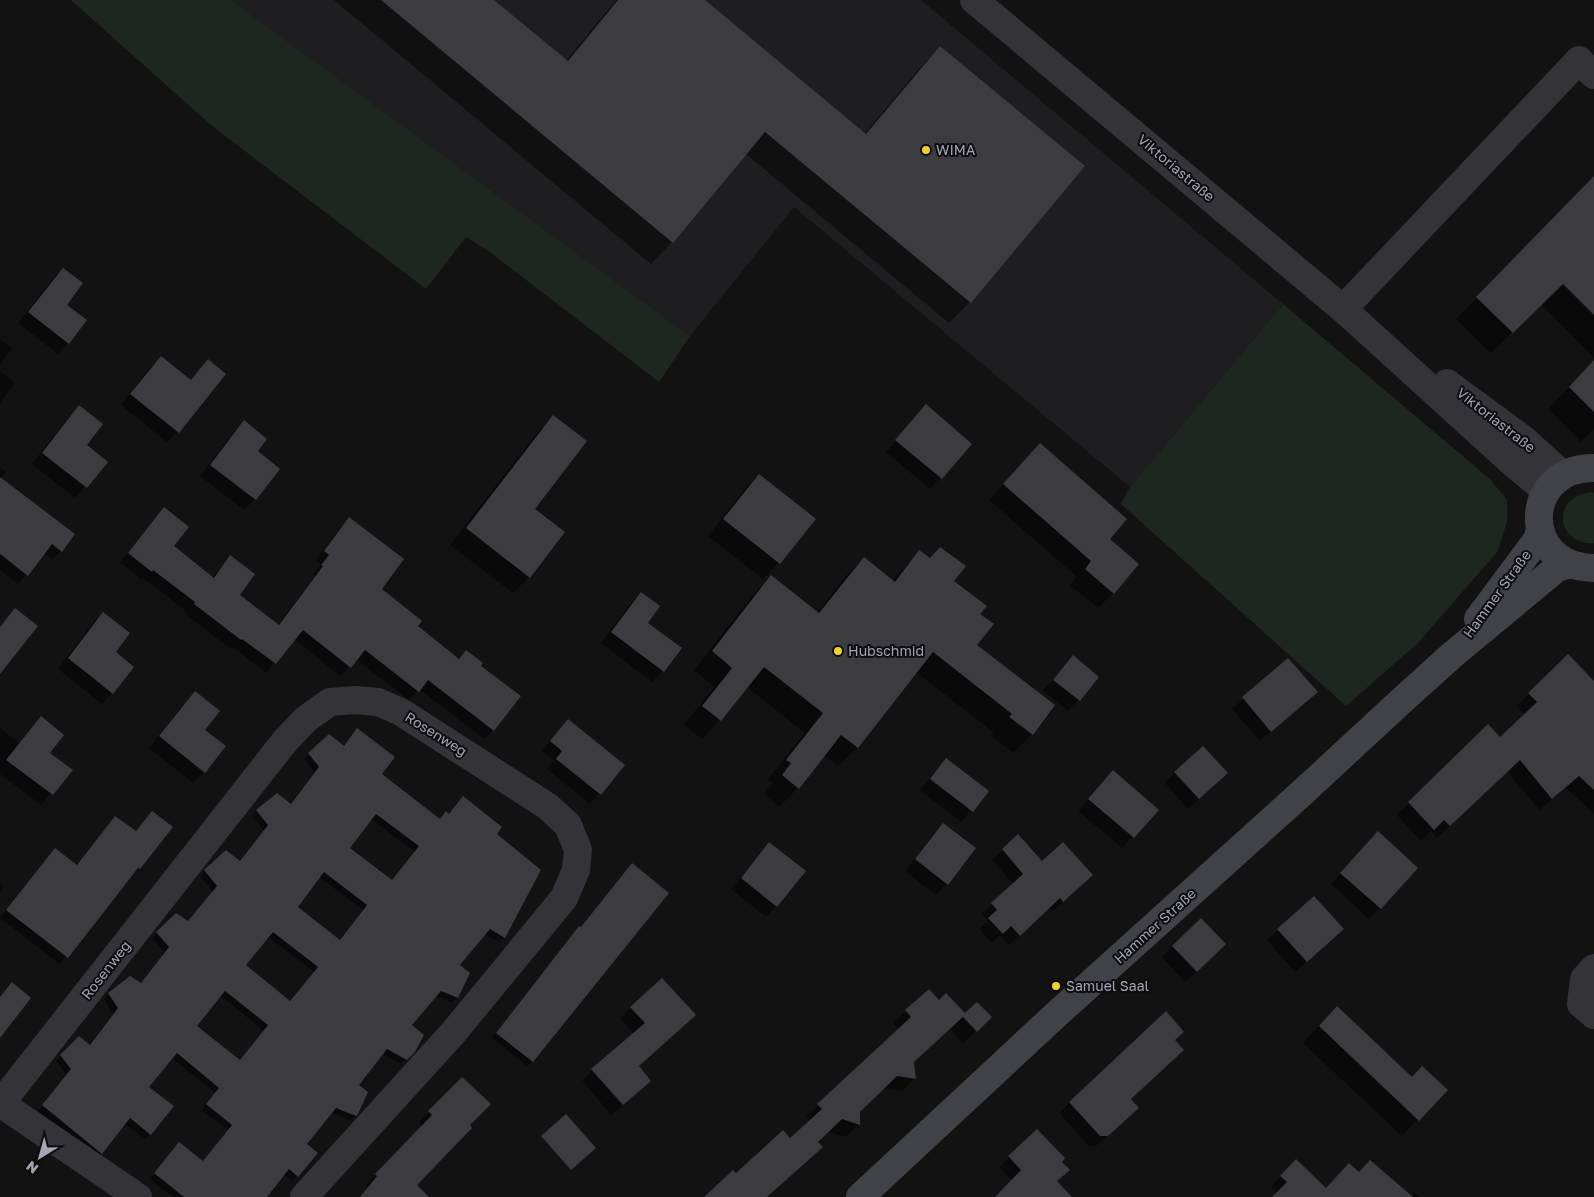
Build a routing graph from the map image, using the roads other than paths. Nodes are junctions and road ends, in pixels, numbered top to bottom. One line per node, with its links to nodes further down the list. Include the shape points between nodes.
1 (974, 0): 3 (street, Viktoriastraße)
2 (1594, 75): 3 (street, via 1579,60)
3 (1344, 309): 5 (street, Viktoriastraße, via 1376,338 1461,392 1522,439)
4 (1594, 468): 5 (main road, via 1577,469)
5 (1554, 483): 6 (main road, via 1540,506)
6 (1540, 530): 7 (main road, via 1552,552); 8 (main road, Hammer Straße, via 1537,540)
7 (1582, 566): 8 (main road, Hammer Straße, via 1557,568)
8 (1450, 656): 14 (main road, Hammer Straße)
9 (1594, 968): 10 (street, via 1584,979 1581,1004)
10 (1594, 1015)
11 (0, 1103): 12 (street, Rosenweg); 13 (street, Rosenweg, via 306,718 330,702 378,702 401,712 547,806 568,825 578,850 576,870 564,898 453,1034)
12 (138, 1197)
13 (304, 1197)
14 (860, 1197)

